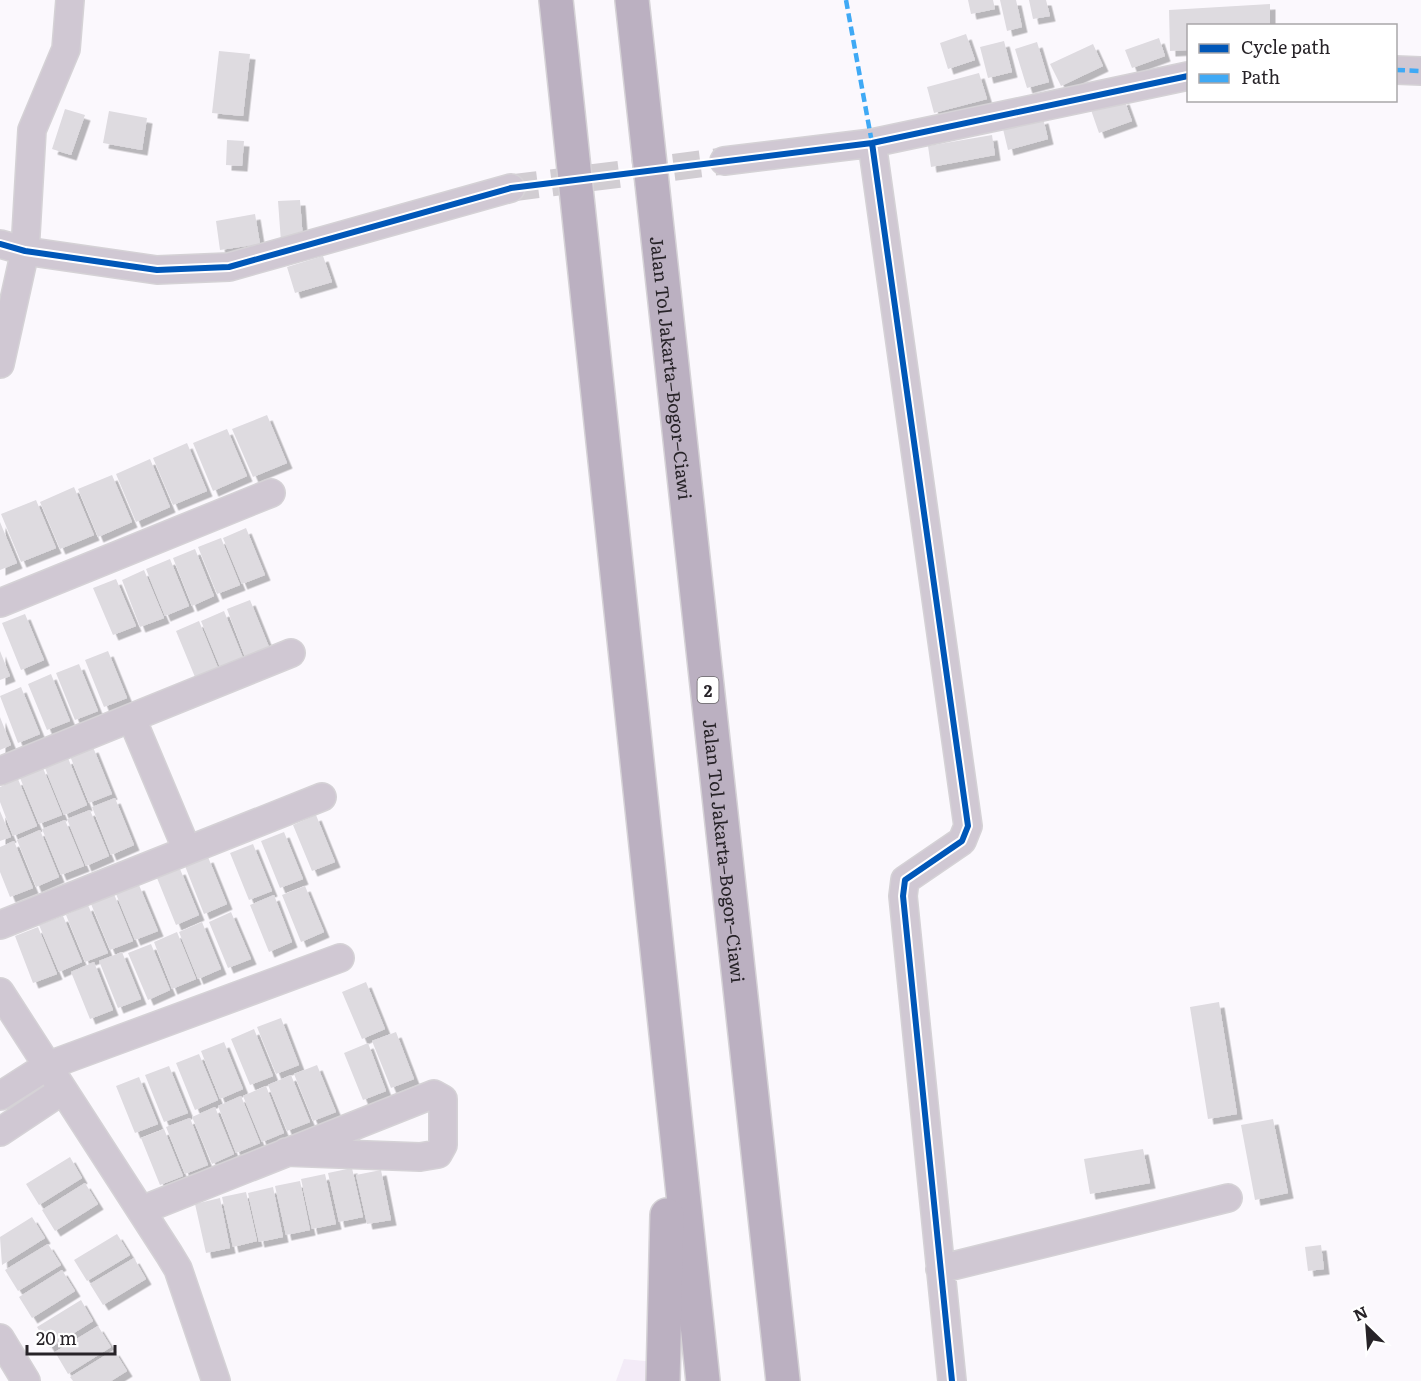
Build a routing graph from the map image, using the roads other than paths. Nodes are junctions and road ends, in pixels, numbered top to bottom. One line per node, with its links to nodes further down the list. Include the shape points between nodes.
1 (70, 0): 10 (street, via 66,49 32,130)
2 (556, 0): 23 (highway)
3 (632, 0): 36 (highway, Jalan Tol Jakarta–Bogor–Ciawi / 2)
4 (1397, 70): 5 (street)
5 (1421, 70)
6 (1187, 76): 7 (street)
7 (872, 143): 8 (street); 30 (street, via 968,826 962,841 905,880 903,896)
8 (724, 161)
9 (512, 188): 10 (street, via 229,267 157,270)
10 (12, 248): 11 (street)
11 (0, 364)
12 (271, 493): 13 (street)
13 (0, 603)
14 (291, 653): 15 (street)
15 (132, 719): 16 (street); 18 (street)
16 (0, 771)
17 (322, 796): 18 (street)
18 (187, 850): 19 (street)
19 (0, 924)
20 (340, 958): 22 (street)
21 (0, 992): 22 (street)
22 (47, 1066): 24 (street); 25 (street)
23 (669, 1082): 34 (highway); 35 (highway)
24 (63, 1090): 26 (street); 29 (street)
25 (0, 1096)
26 (0, 1132)
27 (286, 1152): 27 (street, via 434,1094 443,1099 442,1144 438,1154 420,1157); 29 (street)
28 (1228, 1197): 30 (street)
29 (142, 1210): 33 (street, via 178,1269)
30 (940, 1269): 37 (street)
31 (0, 1338): 32 (street)
32 (26, 1381)
33 (216, 1381)
34 (663, 1381)
35 (703, 1381)
36 (783, 1381)
37 (952, 1381)

